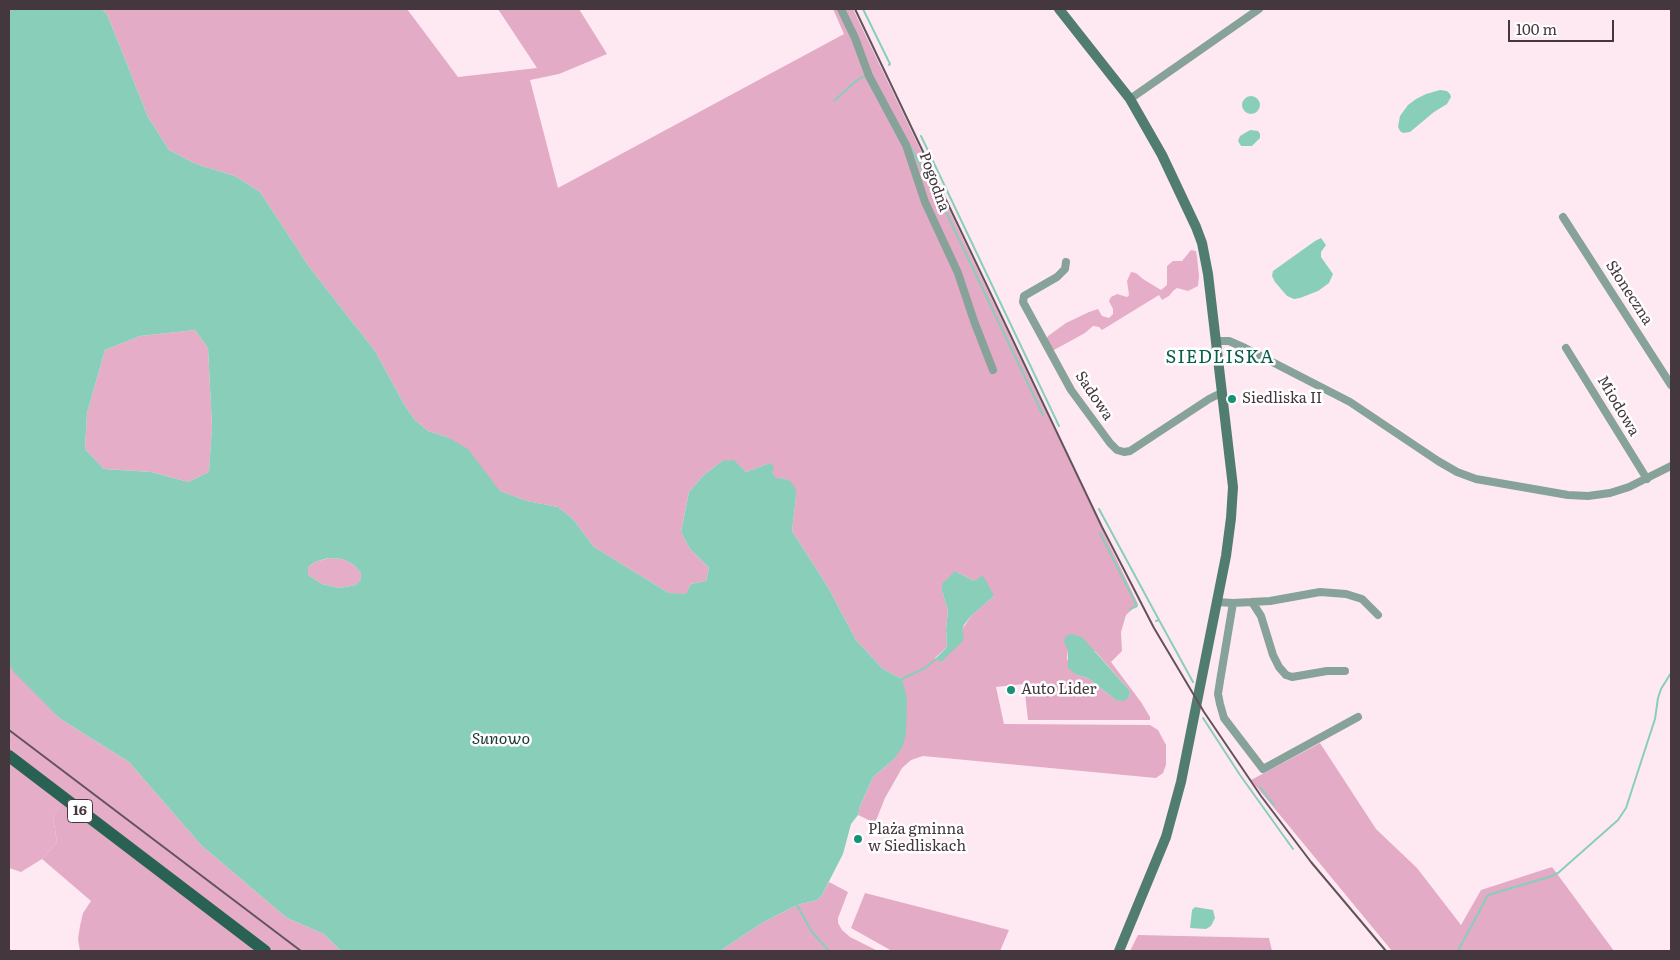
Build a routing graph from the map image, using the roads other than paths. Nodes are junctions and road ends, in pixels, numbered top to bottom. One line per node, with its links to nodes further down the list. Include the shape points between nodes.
1 (841, 9): 9 (street, Pogodna, via 869,76 906,145 925,202 958,273)
2 (1058, 9): 4 (main road)
3 (1258, 9): 4 (street)
4 (1130, 99): 7 (main road, via 1162,155 1199,235 1206,260)
5 (1564, 216): 10 (street, Słoneczna)
6 (1066, 262): 11 (street, Sadowa, via 1058,277 1024,296 1023,302 1071,390 1117,450 1130,451 1210,399)
7 (1215, 341): 11 (main road); 13 (street, via 1229,341 1350,402 1438,461 1476,478 1588,496 1610,493)
8 (1566, 348): 13 (street, Miodowa)
9 (993, 370)
10 (1671, 385)
11 (1222, 396): 14 (main road, via 1233,497)
12 (1671, 466): 13 (street)
13 (1647, 479)
14 (1217, 602): 16 (street); 22 (main road, via 1174,811)
15 (1252, 602): 16 (street); 17 (street, via 1320,592 1346,594 1362,599); 18 (street, via 1261,616 1273,655 1286,676)
16 (1233, 603): 19 (street, via 1220,681 1220,704 1224,718 1263,769)
17 (1378, 615)
18 (1345, 671)
19 (1358, 717)
20 (9, 756): 21 (main road, 16)
21 (265, 951)
22 (1119, 951)

